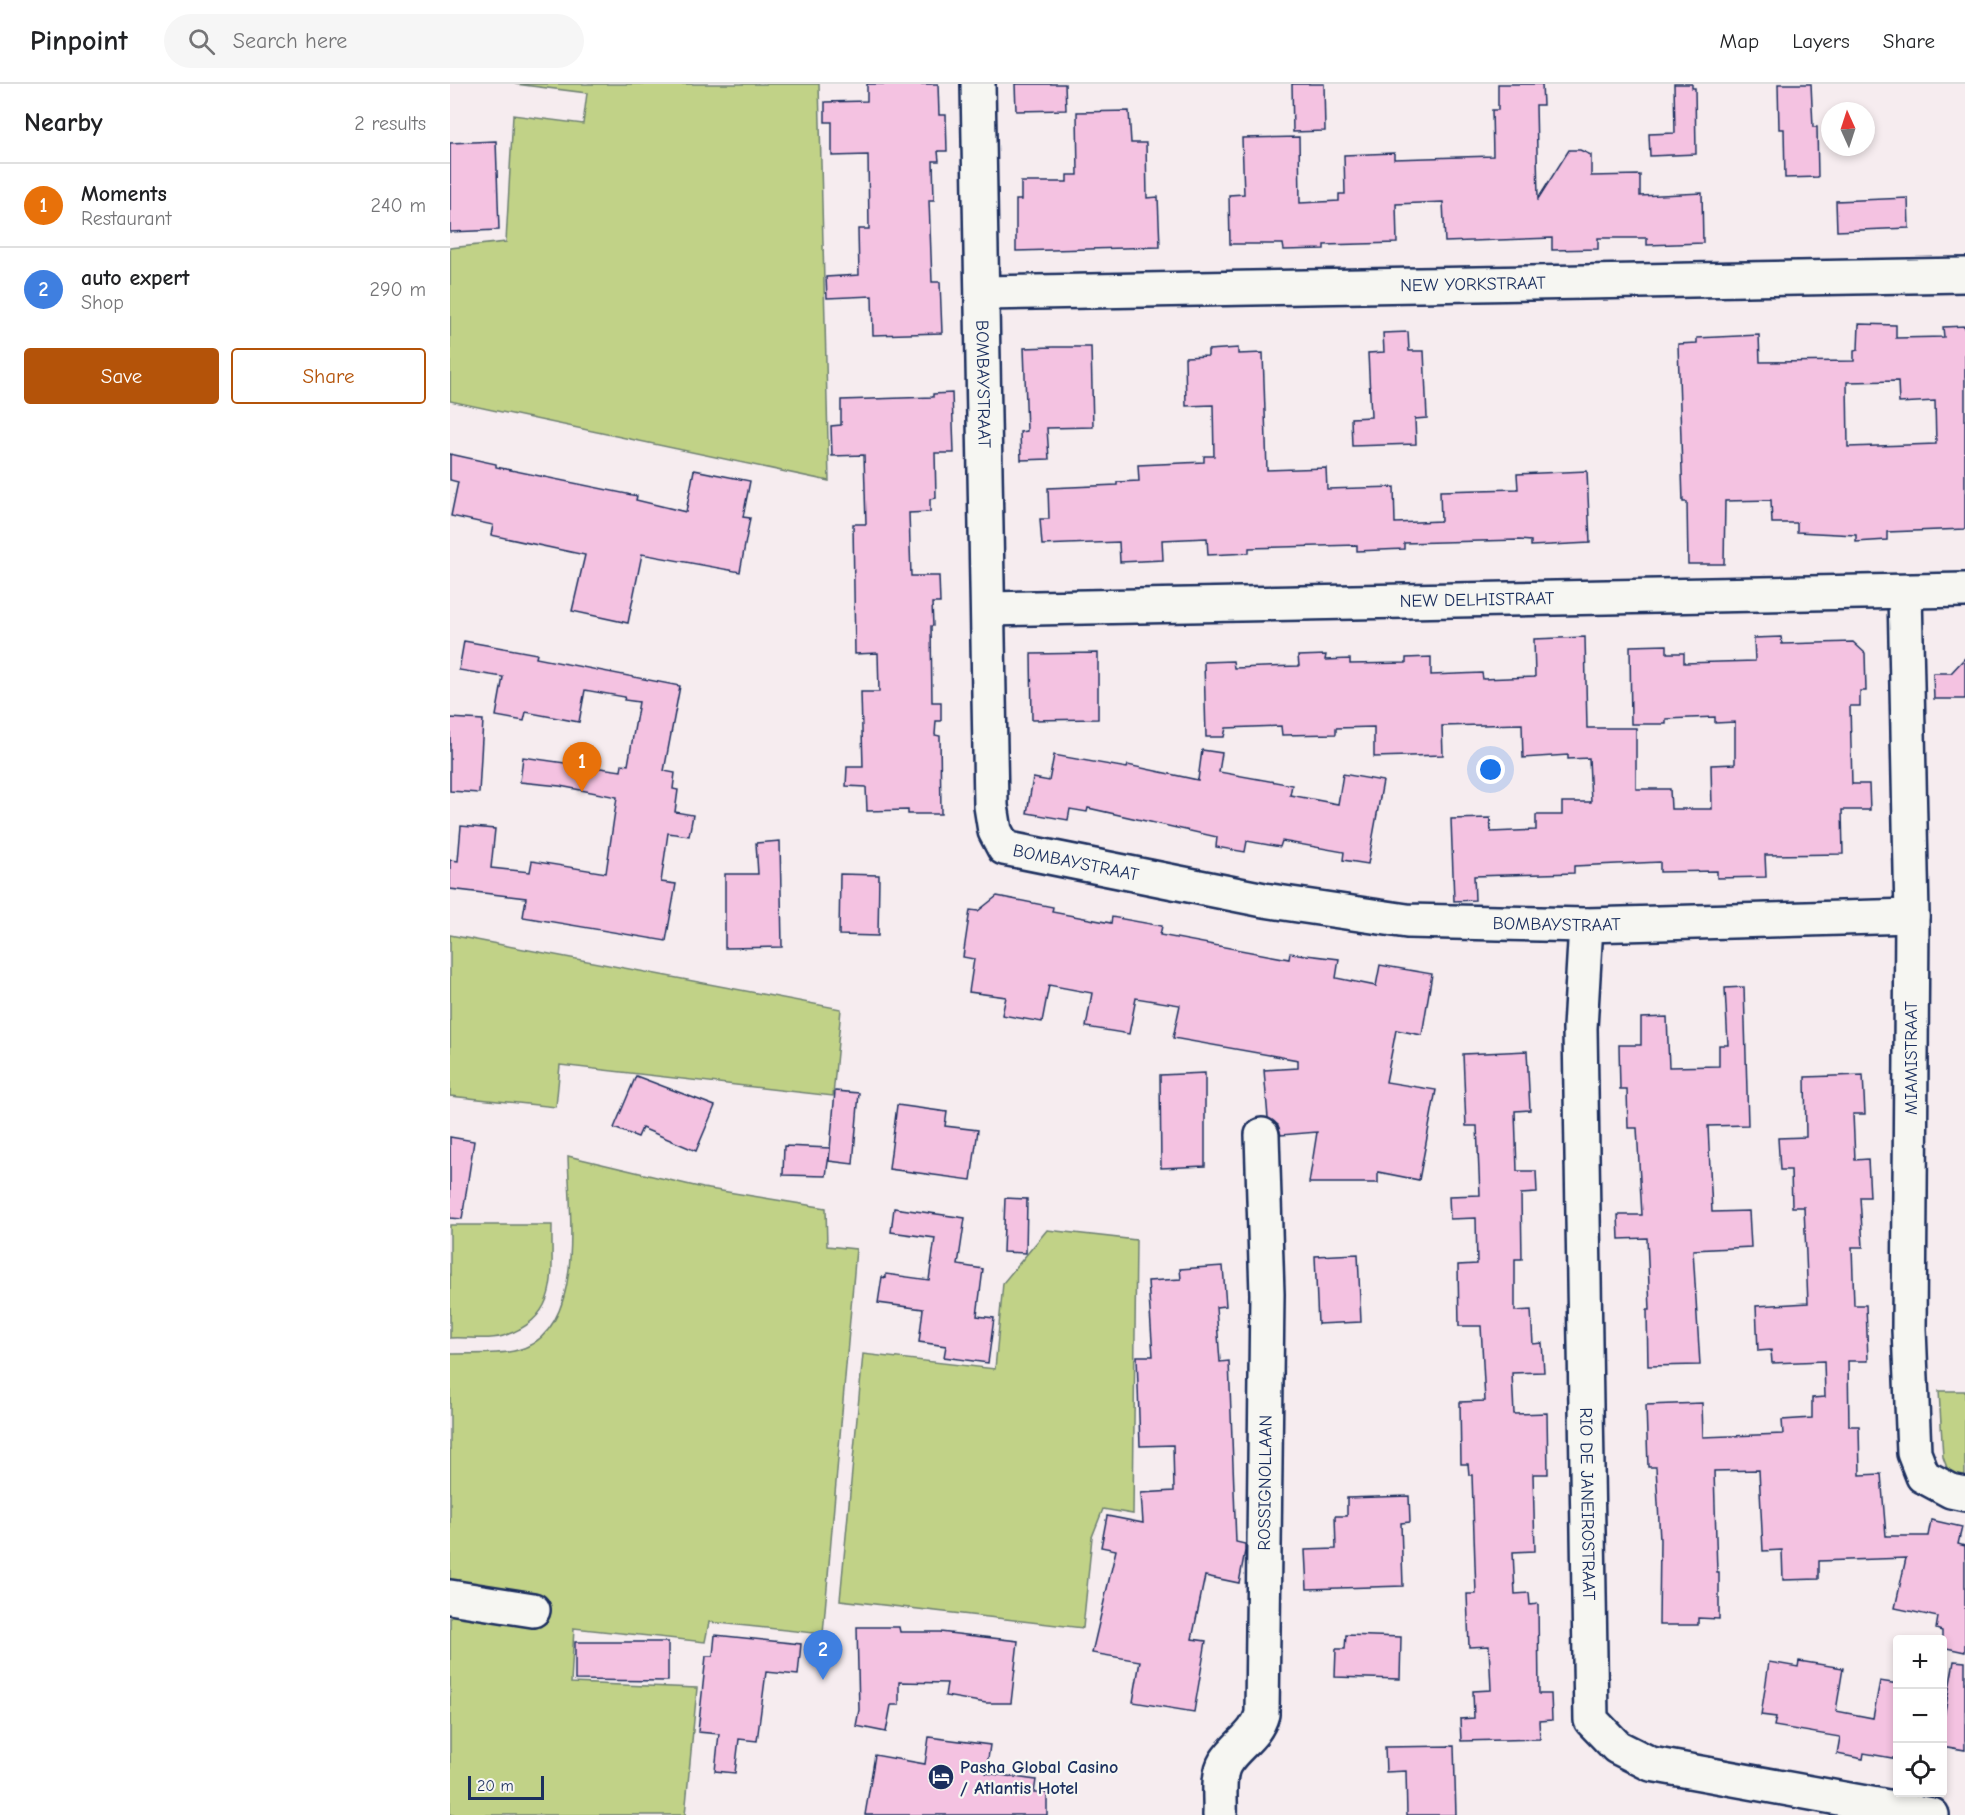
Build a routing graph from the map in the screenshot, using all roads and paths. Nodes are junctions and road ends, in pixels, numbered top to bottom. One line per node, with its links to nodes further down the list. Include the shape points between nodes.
1 (978, 84): 3 (street, BOMBAYSTRAAT)
2 (1965, 274): 3 (street, NEW YORKSTRAAT)
3 (982, 293): 6 (street, BOMBAYSTRAAT)
4 (1965, 590): 5 (street, NEW DELHISTRAAT)
5 (1905, 592): 6 (street, NEW DELHISTRAAT); 7 (street, MIAMISTRAAT)
6 (988, 609): 8 (street, BOMBAYSTRAAT, via 991,806 995,831 1004,848 1264,900 1407,921)
7 (1912, 916): 8 (street, BOMBAYSTRAAT); 10 (street, MIAMISTRAAT, via 1909,1329 1914,1453 1923,1476)
8 (1586, 925): 14 (street, RIO DE JANEIROSTRAAT, via 1580,1028 1591,1720 1617,1747 1651,1764)
9 (1262, 1135): 13 (street, ROSSIGNOLLAAN, via 1267,1294 1262,1714 1258,1727 1222,1772)
10 (1965, 1494)
11 (450, 1597): 12 (street)
12 (533, 1610)
13 (1221, 1815)
14 (1932, 1815)

